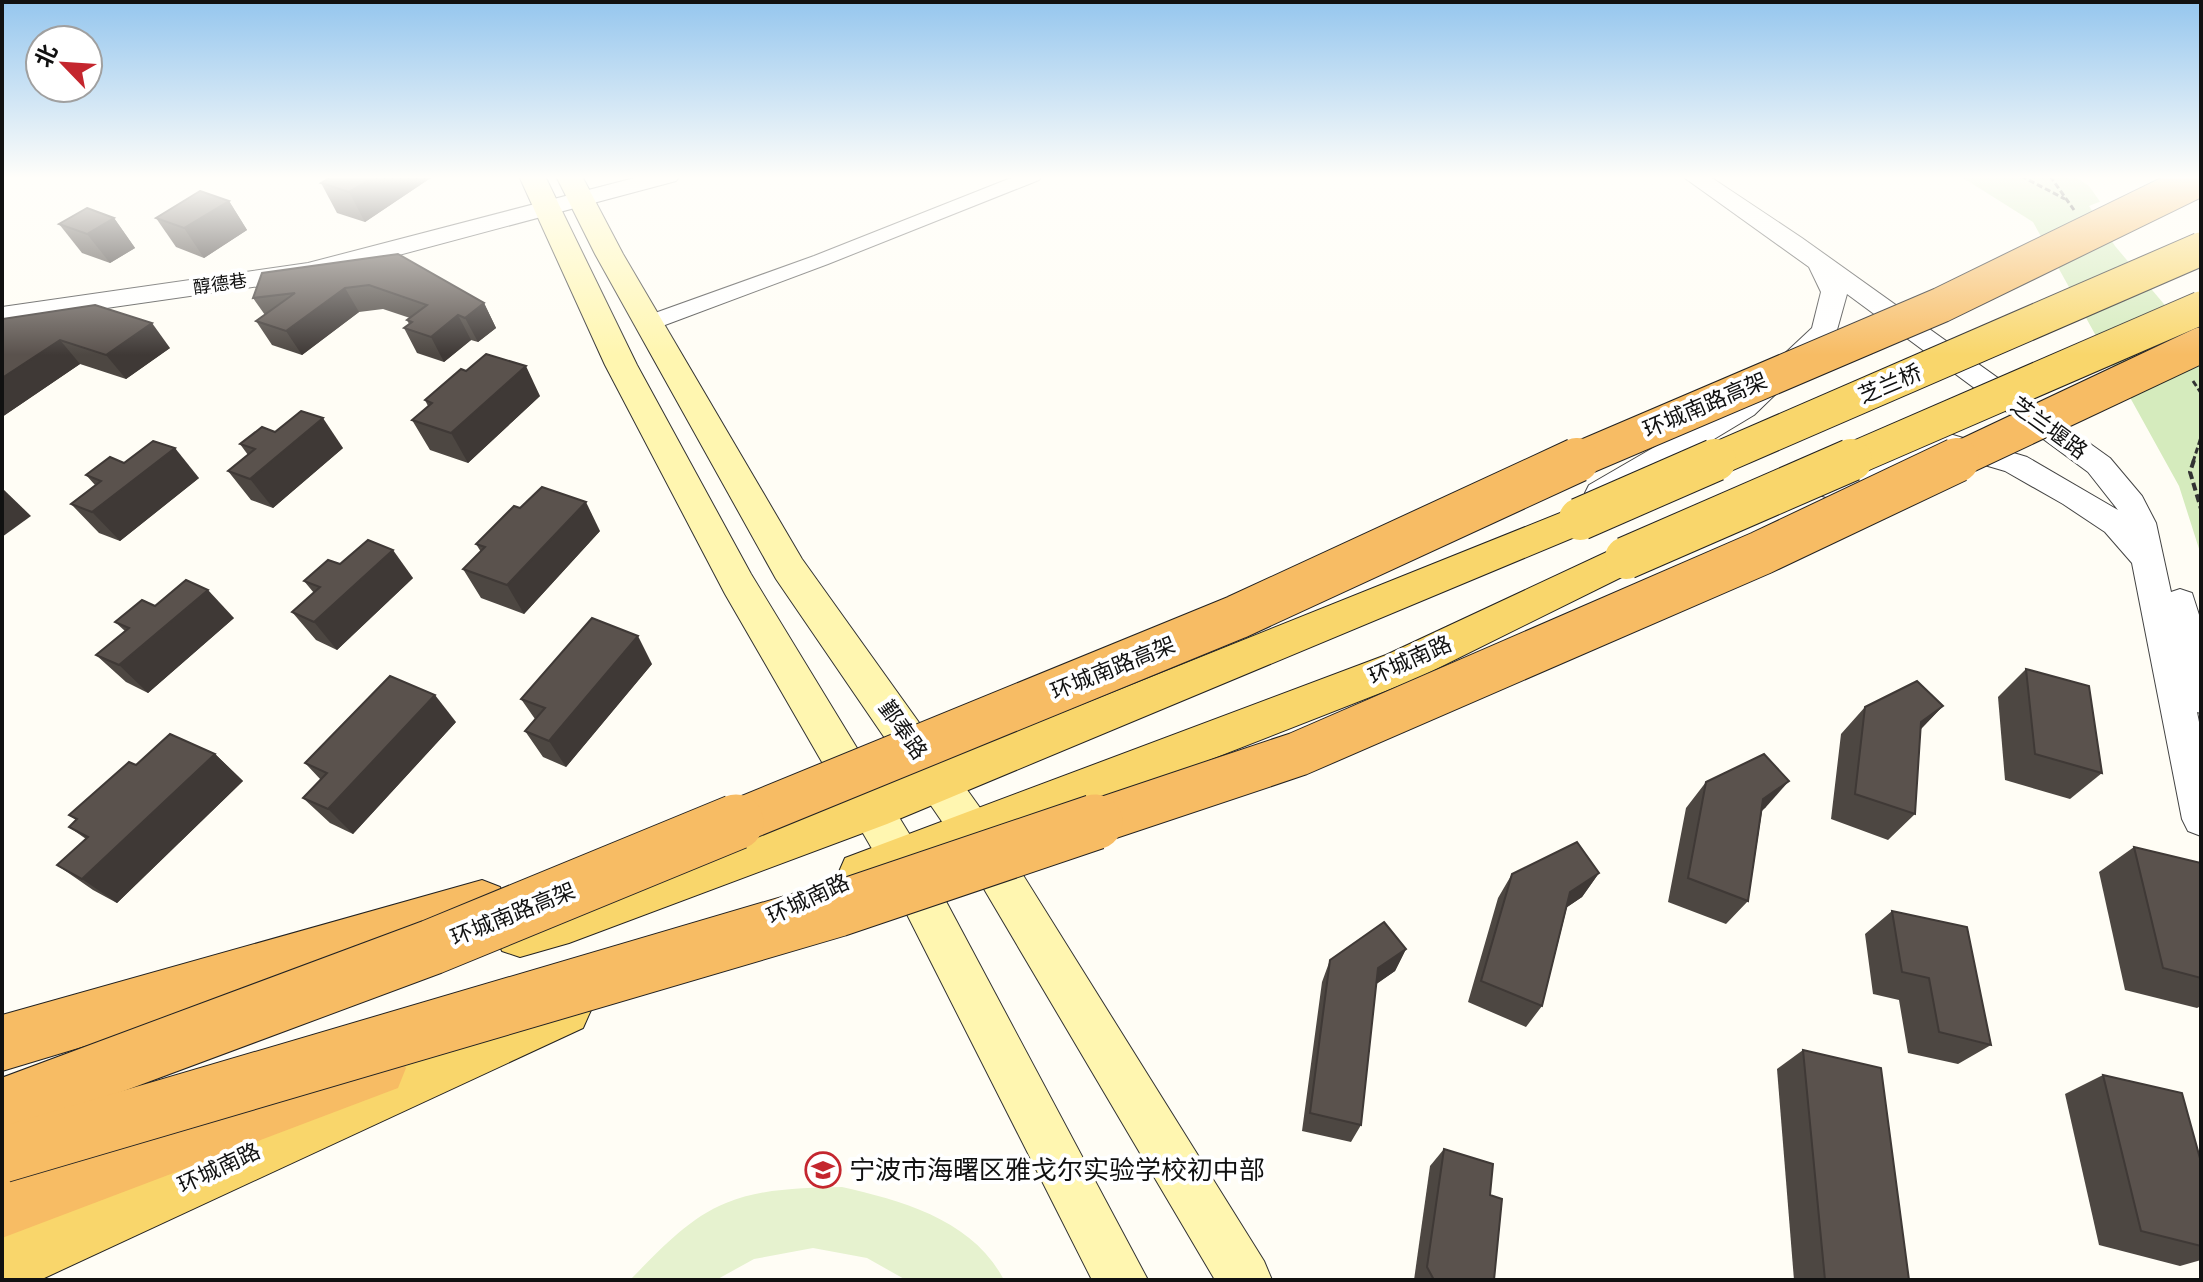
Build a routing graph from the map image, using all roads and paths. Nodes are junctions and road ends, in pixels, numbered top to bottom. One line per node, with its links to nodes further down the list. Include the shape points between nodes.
1 (396, 236): 11 (street, 醇德巷, via 306,261)
2 (418, 236): 13 (street, 醇德巷, via 309,271)
3 (573, 236): 23 (main road, via 621,365 738,584)
4 (588, 236): 14 (main road, 鄞奉路)
5 (885, 236): 14 (street)
6 (1781, 236): 10 (street, 芝兰堰路)
7 (1805, 236): 21 (street, 芝兰堰路, via 2120,455 2155,509 2167,542)
8 (2083, 236): 26 (highway, 环城南路高架, bridge, via 1941,305 1595,452 1237,617)
9 (2201, 249): 18 (main road, 芝兰桥, bridge)
10 (1820, 263): 18 (street, via 1834,292 1825,331 1744,408); 20 (street, 芝兰堰路, via 2099,465 2131,504)
11 (2, 302)
12 (2201, 308): 19 (main road, bridge)
13 (2, 315)
14 (649, 323): 22 (main road, 鄞奉路, via 789,569)
15 (2201, 345): 28 (highway, bridge, via 1761,553 1298,754)
16 (2201, 437): 17 (path, via 2190,472)
17 (2201, 509)
18 (1497, 554): 22 (main road)
19 (1626, 558): 20 (street, via 1943,442 2016,464 2074,496 2116,524); 25 (main road, 环城南路, via 1401,667)
20 (2148, 559): 24 (street, 芝兰堰路)
21 (2201, 699)
22 (940, 782): 23 (main road); 25 (main road, 鄞奉路)
23 (871, 810): 27 (main road); 30 (main road, via 569,920)
24 (2201, 819)
25 (973, 832): 27 (main road, 环城南路); 36 (main road, 鄞奉路)
26 (695, 841): 29 (highway, bridge); 31 (highway, 环城南路高架, bridge, via 432,947)
27 (901, 859): 34 (main road, 环城南路); 35 (main road)
28 (656, 965): 32 (highway, bridge); 33 (highway, bridge)
29 (2, 1043)
30 (2, 1080)
31 (2, 1107)
32 (2, 1155)
33 (2, 1208)
34 (2, 1267)
35 (1121, 1280)
36 (1245, 1280)

